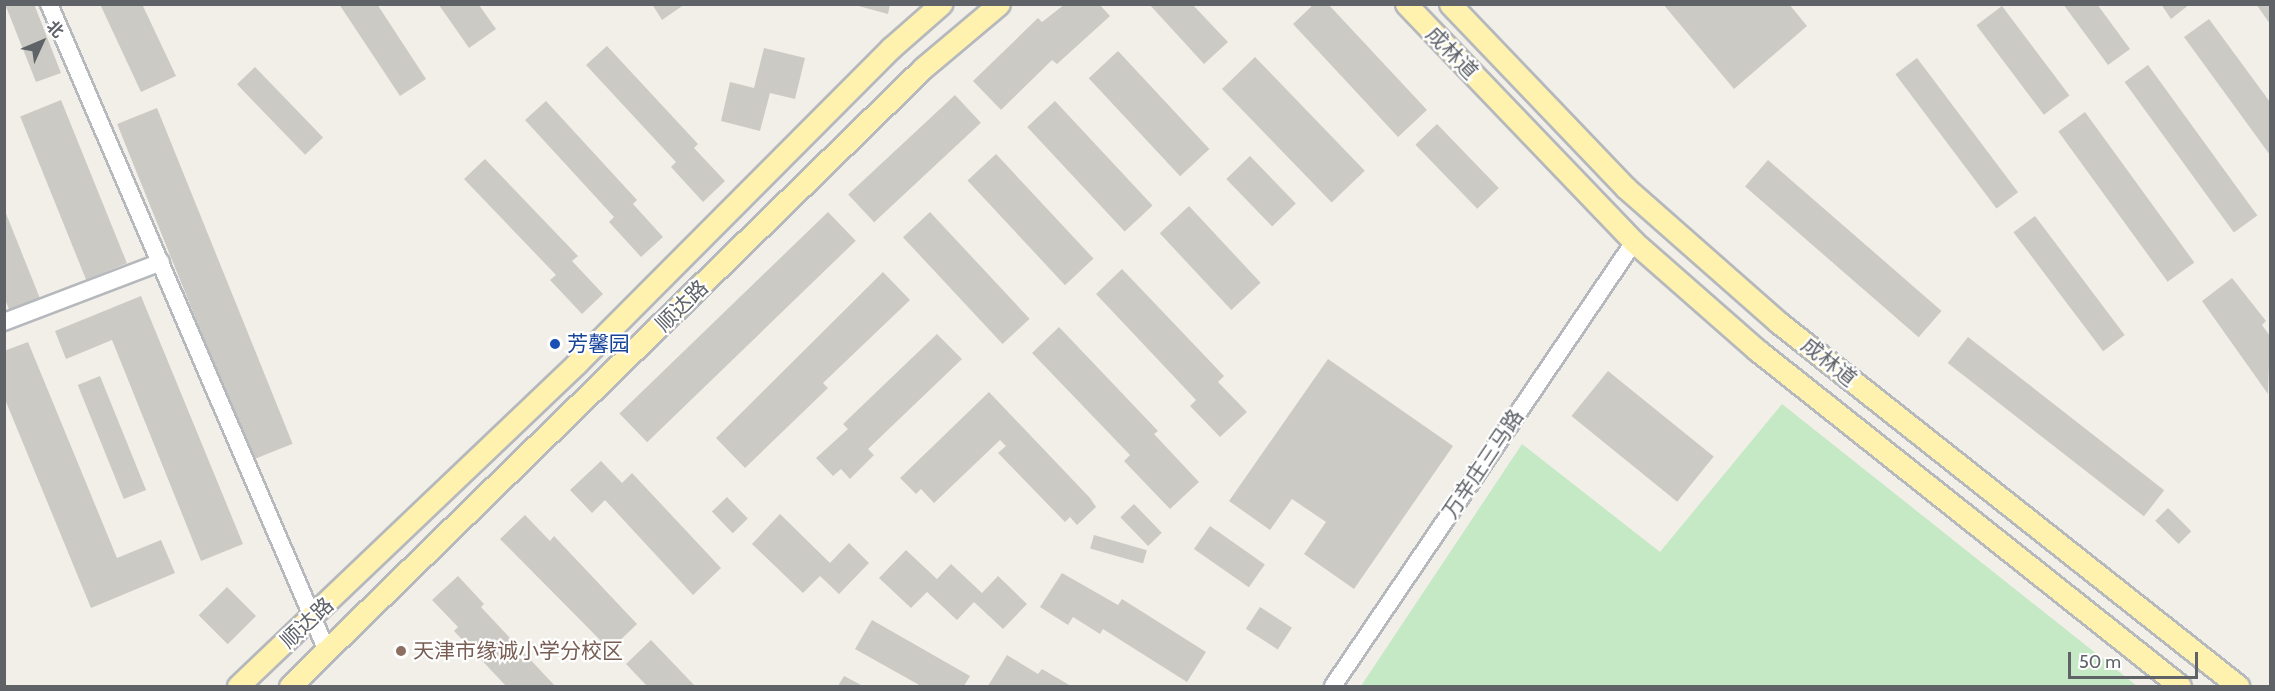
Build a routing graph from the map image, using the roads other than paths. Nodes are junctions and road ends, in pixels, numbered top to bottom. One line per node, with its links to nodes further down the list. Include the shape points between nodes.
1 (49, 4): 7 (street)
2 (941, 4): 9 (main road, 顺达路, via 891,48 577,363)
3 (999, 4): 10 (main road, 顺达路, via 923,68)
4 (1406, 4): 6 (main road, 成林道)
5 (1450, 4): 15 (main road, 成林道, via 1626,188 1778,322)
6 (1634, 242): 13 (street, 万辛庄三马路); 14 (main road, 成林道, via 1757,350)
7 (161, 262): 8 (street); 9 (street)
8 (4, 322)
9 (311, 620): 10 (street); 11 (main road, 顺达路)
10 (327, 651): 12 (main road, 顺达路)
11 (238, 685)
12 (290, 687)
13 (1333, 687)
14 (2180, 687)
15 (2238, 687)

